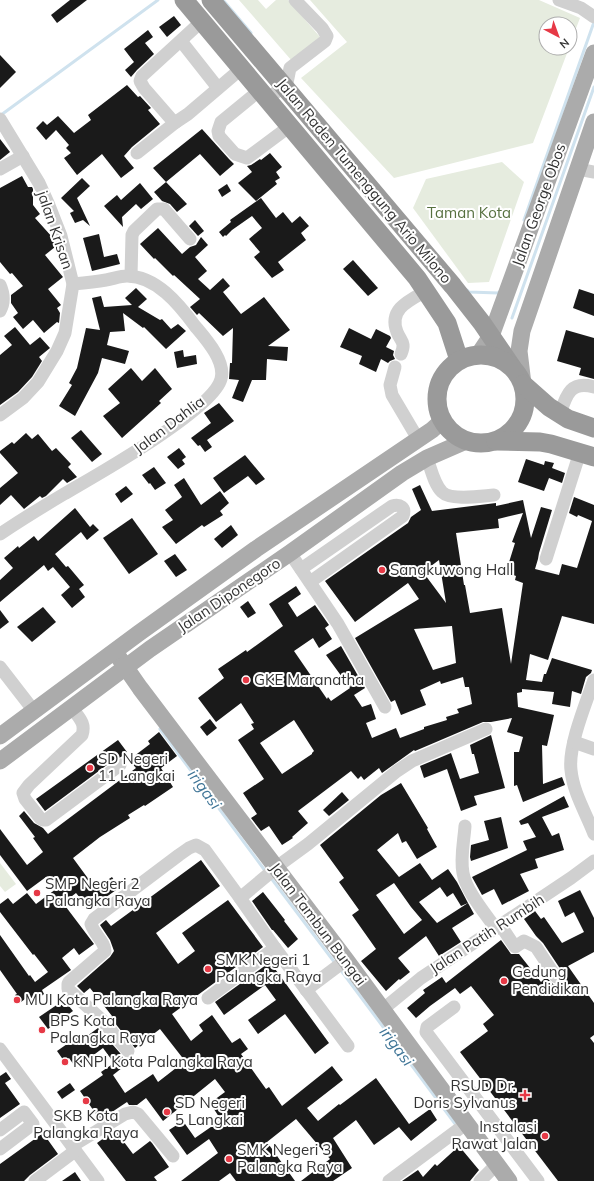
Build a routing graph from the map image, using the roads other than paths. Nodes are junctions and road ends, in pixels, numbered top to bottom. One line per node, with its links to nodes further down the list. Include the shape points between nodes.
1 (184, 0): 6 (highway, Jalan Raden Tumenggung Ario Milono)
2 (211, 0): 10 (highway, Jalan Raden Tumenggung Ario Milono)
3 (295, 0): 10 (street, via 327,36 318,48 290,68)
4 (559, 0): 5 (street, via 581,8)
5 (593, 16)
6 (202, 21): 7 (street); 9 (highway, Jalan Raden Tumenggung Ario Milono)
7 (181, 42): 11 (street); 14 (street, via 142,76 140,81 166,114)
8 (594, 53): 28 (main road, Jalan George Obos)
9 (242, 68): 11 (street); 12 (highway, Jalan Raden Tumenggung Ario Milono)
10 (285, 85): 12 (street); 22 (highway, Jalan Raden Tumenggung Ario Milono)
11 (218, 88): 14 (street)
12 (264, 94): 16 (highway, Jalan Raden Tumenggung Ario Milono); 16 (street, via 221,122 219,136 227,146 235,154 247,158)
13 (2, 122): 18 (street, jalan Krisan)
14 (176, 122): 17 (street)
15 (594, 122): 20 (main road, Jalan George Obos)
16 (290, 126): 26 (highway, Jalan Raden Tumenggung Ario Milono)
17 (137, 153)
18 (23, 156): 19 (street); 24 (street, jalan Krisan, via 39,183 61,236)
19 (0, 169)
20 (586, 171): 34 (main road, Jalan George Obos, via 522,331 519,352)
21 (190, 239): 23 (street, via 164,209 157,209 132,235)
22 (433, 263): 26 (highway); 28 (highway, Jalan Raden Tumenggung Ario Milono)
23 (130, 276): 24 (street, Jalan Dahlia); 46 (street, Jalan Dahlia, via 136,276 158,286 184,311 209,343 221,366 221,378 215,390 150,442)
24 (73, 284): 37 (street, jalan Krisan, via 65,333 57,350 38,382)
25 (0, 285): 27 (street, via 4,295)
26 (422, 285): 29 (street, via 396,313 397,331 404,348); 31 (highway, Jalan Raden Tumenggung Ario Milono, via 447,323)
27 (0, 311)
28 (491, 336): 30 (main road, Jalan George Obos); 33 (highway, Jalan Raden Tumenggung Ario Milono)
29 (401, 354)
30 (479, 354): 31 (highway); 33 (highway, via 500,359)
31 (459, 360): 38 (highway, via 442,376 438,387 437,410)
32 (395, 367): 40 (street, via 390,385 392,395)
33 (512, 367): 34 (highway)
34 (523, 384): 36 (highway, via 548,407); 42 (highway, via 523,414 512,430)
35 (594, 386): 36 (street, via 577,385 568,392)
36 (560, 414): 39 (highway)
37 (0, 416)
38 (442, 421): 40 (main road, Jalan Diponegoro); 41 (highway, via 448,430)
39 (594, 428)
40 (418, 440): 51 (main road, Jalan Diponegoro, via 256,549)
41 (466, 441): 42 (highway); 44 (main road, Jalan Diponegoro)
42 (495, 441): 43 (highway, via 540,442)
43 (587, 455): 48 (street)
44 (427, 458): 45 (street, via 442,493 461,497); 47 (main road, Jalan Diponegoro)
45 (494, 495)
46 (0, 534)
47 (290, 553): 49 (street); 53 (main road, Jalan Diponegoro)
48 (546, 559)
49 (301, 569): 50 (street); 50 (street, via 392,506 403,508 403,516)
50 (310, 582): 55 (street, via 338,624)
51 (115, 652): 53 (main road, Jalan Tambun Bungai); 57 (main road, Jalan Diponegoro)
52 (0, 667): 57 (street)
53 (126, 667): 56 (main road, Jalan Diponegoro); 67 (main road, Jalan Tambun Bungai)
54 (594, 680): 60 (street)
55 (385, 707)
56 (72, 708): 62 (main road, Jalan Diponegoro); 63 (street, via 83,724 82,735 23,793 40,818 46,820)
57 (34, 711): 59 (main road, Jalan Diponegoro)
58 (486, 729): 67 (street, via 412,761)
59 (0, 736)
60 (574, 742): 61 (street); 65 (street, via 571,769)
61 (594, 749)
62 (0, 761)
63 (120, 765)
64 (465, 826): 69 (street, via 463,873 469,889)
65 (594, 834)
66 (594, 861): 69 (street, Jalan Patih Rumbih)
67 (276, 868): 68 (street); 71 (main road, Jalan Tambun Bungai)
68 (240, 898): 70 (street); 78 (street, via 204,850 196,845 178,855 94,919 91,924 106,948 105,951 69,982 68,989 102,1020)
69 (499, 927): 72 (street, via 515,947 524,941 536,947); 76 (street, Jalan Patih Rumbih, via 421,978)
70 (275, 948): 73 (street); 74 (street)
71 (346, 960): 73 (street); 76 (main road, Jalan Tambun Bungai)
72 (556, 977)
73 (306, 990): 77 (street)
74 (208, 998)
75 (454, 1007): 80 (street, via 426,1029)
76 (382, 1010): 81 (main road, Jalan Tambun Bungai)
77 (348, 1046)
78 (128, 1052)
79 (2, 1057): 82 (street)
80 (447, 1060): 81 (street); 95 (street)
81 (430, 1073): 84 (main road, Jalan Tambun Bungai)
82 (43, 1108): 83 (street); 87 (street)
83 (29, 1118): 85 (street, via 24,1112); 86 (street, via 33,1124)
84 (466, 1123): 89 (main road, Jalan Tambun Bungai); 92 (street)
85 (0, 1130)
86 (0, 1149)
87 (73, 1149): 88 (street, via 125,1114 133,1112 138,1114); 90 (street); 91 (street)
88 (173, 1156)
89 (497, 1164): 93 (street); 94 (main road, Jalan Tambun Bungai)
90 (35, 1181)
91 (98, 1181)
92 (389, 1181)
93 (480, 1181)
94 (509, 1181)
95 (538, 1181)

